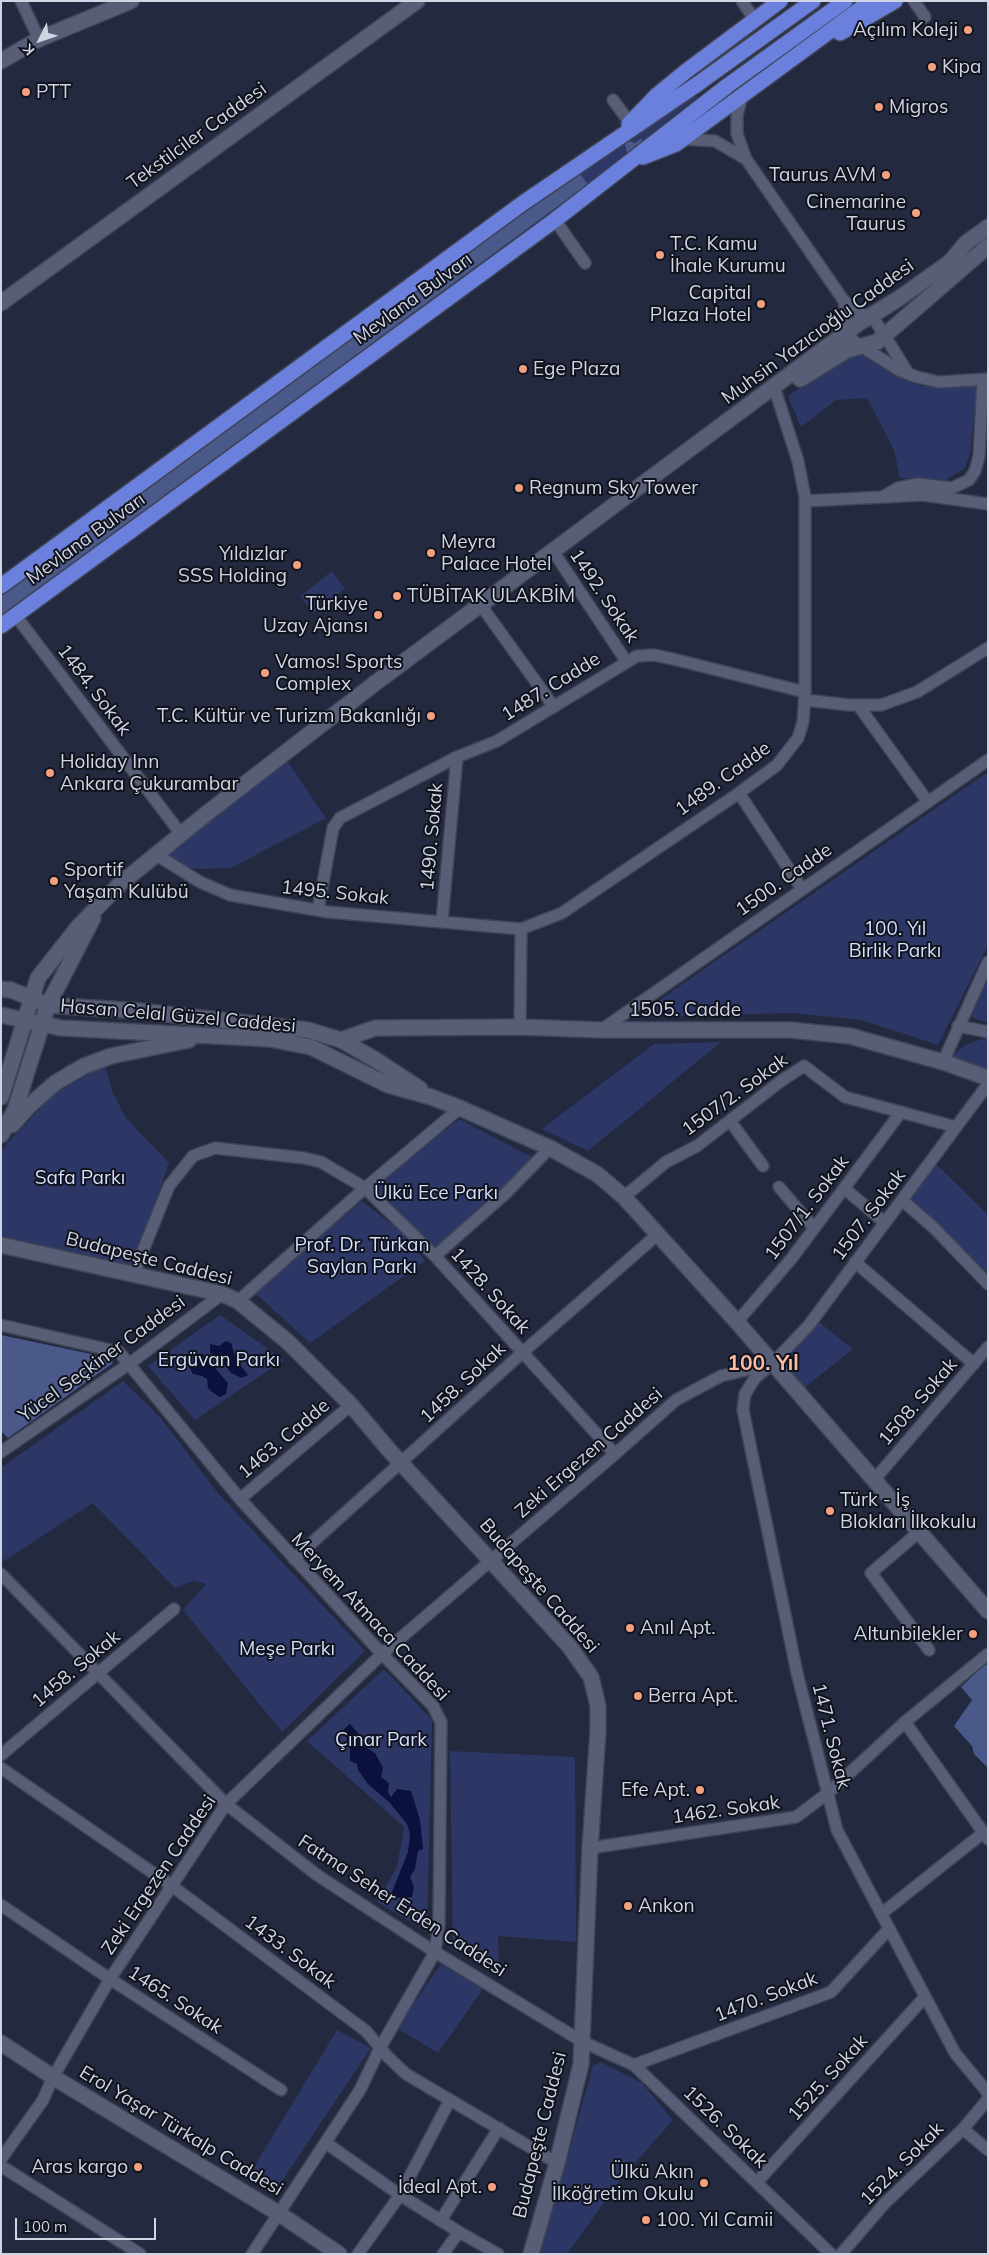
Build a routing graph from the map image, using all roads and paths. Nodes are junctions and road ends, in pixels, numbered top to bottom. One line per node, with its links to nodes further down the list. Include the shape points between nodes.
1 (21, 1): 14 (street)
2 (131, 1): 14 (main road)
3 (417, 1): 28 (main road, Tekstilciler Caddesi)
4 (742, 1): 12 (street)
5 (780, 1): 12 (highway)
6 (813, 1): 18 (highway, Mevlana Bulvarı, via 699,83)
7 (846, 1): 20 (highway, Mevlana Bulvarı, via 727,86)
8 (871, 1): 13 (highway)
9 (895, 1): 13 (highway, via 850,28)
10 (914, 1): 11 (street)
11 (925, 17)
12 (755, 20): 18 (highway, via 657,95)
13 (824, 36): 16 (highway)
14 (39, 40): 15 (main road)
15 (1, 61)
16 (742, 96): 19 (highway); 21 (street, via 737,134)
17 (613, 100): 18 (street)
18 (626, 129): 40 (highway, Mevlana Bulvarı)
19 (682, 139): 20 (highway, via 659,152); 21 (street, via 715,141)
20 (636, 158): 22 (highway, Mevlana Bulvarı)
21 (746, 159): 27 (street)
22 (556, 220): 25 (street); 42 (highway, Mevlana Bulvarı)
23 (988, 227): 26 (main road, Muhsin Yazıcıoğlu Caddesi, via 966,243)
24 (985, 251): 26 (main road, Muhsin Yazıcıoğlu Caddesi)
25 (585, 263)
26 (955, 267): 29 (main road, Muhsin Yazıcıoğlu Caddesi); 31 (main road, Muhsin Yazıcıoğlu Caddesi)
27 (844, 301): 29 (street, via 858,313); 30 (street)
28 (1, 303)
29 (870, 316): 30 (main road, Muhsin Yazıcıoğlu Caddesi); 31 (street)
30 (849, 331): 32 (street); 35 (main road, Muhsin Yazıcıoğlu Caddesi)
31 (884, 336): 32 (main road, Muhsin Yazıcıoğlu Caddesi, via 877,342); 33 (street)
32 (860, 347): 33 (street); 35 (main road, Muhsin Yazıcıoğlu Caddesi, via 836,356)
33 (908, 374): 34 (street, via 939,382)
34 (985, 380): 36 (street, via 979,456 969,480 952,488 919,484 898,488)
35 (773, 393): 37 (street, 1489. Cadde, via 802,473); 39 (main road, Muhsin Yazıcıoğlu Caddesi, via 710,435)
36 (884, 496): 37 (street); 38 (street, via 923,495)
37 (805, 501): 46 (street, 1489. Cadde)
38 (988, 504)
39 (553, 551): 41 (main road, Muhsin Yazıcıoğlu Caddesi); 45 (street, 1492. Sokak)
40 (1, 586)
41 (480, 604): 48 (street); 53 (main road, Muhsin Yazıcıoğlu Caddesi)
42 (16, 616): 43 (highway, Mevlana Bulvarı); 53 (street, 1484. Sokak)
43 (1, 626)
44 (988, 648): 47 (street, via 917,692 881,705)
45 (626, 661): 46 (street, 1487. Cadde, via 637,656 654,655); 48 (street, 1487. Cadde)
46 (805, 696): 47 (street, 1487. Cadde); 51 (street, 1489. Cadde, via 803,722 788,753)
47 (858, 704): 52 (street)
48 (554, 707): 49 (street, 1487. Cadde, via 497,741)
49 (457, 757): 57 (street, 1487. Cadde, via 340,818 332,828); 58 (street, 1490. Sokak)
50 (988, 760): 52 (street, 1500. Cadde)
51 (739, 793): 55 (street); 59 (street, 1489. Cadde, via 562,913)
52 (928, 802): 55 (street, 1500. Cadde)
53 (180, 834): 54 (main road, Muhsin Yazıcıoğlu Caddesi)
54 (155, 854): 56 (main road, Muhsin Yazıcıoğlu Caddesi); 57 (street, 1495. Sokak, via 230,896)
55 (802, 889): 70 (street, 1500. Cadde)
56 (98, 905): 62 (main road, Muhsin Yazıcıoğlu Caddesi, via 38,978); 63 (main road, Muhsin Yazıcıoğlu Caddesi)
57 (318, 910): 58 (street, 1495. Sokak)
58 (442, 921): 59 (street, 1495. Sokak)
59 (521, 929): 68 (street)
60 (988, 962): 67 (street)
61 (1, 989): 62 (main road, Hasan Celal Güzel Caddesi)
62 (30, 998): 63 (main road, Hasan Celal Güzel Caddesi); 65 (main road, Muhsin Yazıcıoğlu Caddesi)
63 (48, 1005): 66 (main road, Muhsin Yazıcıoğlu Caddesi); 73 (main road, Hasan Celal Güzel Caddesi, via 140,1011 308,1030)
64 (1, 1015): 65 (main road, Hasan Celal Güzel Caddesi)
65 (25, 1021): 66 (main road, Hasan Celal Güzel Caddesi); 80 (main road, Muhsin Yazıcıoğlu Caddesi)
66 (43, 1024): 72 (main road, Hasan Celal Güzel Caddesi, via 61,1028); 86 (main road, Muhsin Yazıcıoğlu Caddesi, via 15,1110)
67 (958, 1026): 71 (street); 77 (street)
68 (520, 1027): 69 (main road, 1505. Cadde); 70 (main road, 1505. Cadde)
69 (375, 1028): 73 (main road, 1505. Cadde); 74 (main road)
70 (601, 1030): 77 (main road, 1505. Cadde, via 817,1032 850,1036)
71 (988, 1032)
72 (207, 1036): 76 (main road, Hasan Celal Güzel Caddesi, via 270,1039 311,1047); 86 (main road, via 111,1056 84,1066 56,1083)
73 (341, 1040): 74 (main road, Hasan Celal Güzel Caddesi); 76 (main road)
74 (363, 1052): 78 (main road); 81 (main road, Hasan Celal Güzel Caddesi)
75 (1, 1058): 80 (main road)
76 (335, 1060): 78 (main road, Hasan Celal Güzel Caddesi)
77 (943, 1062): 79 (main road, 1505. Cadde)
78 (354, 1069): 81 (main road, Hasan Celal Güzel Caddesi, via 388,1085)
79 (987, 1080): 85 (street, 1507. Sokak)
80 (3, 1091)
81 (431, 1097): 82 (main road, Hasan Celal Güzel Caddesi)
82 (460, 1108): 87 (main road, Hasan Celal Güzel Caddesi); 90 (street)
83 (901, 1112): 84 (street, 1507/2. Sokak, via 845,1097 804,1066); 85 (street, 1507/2. Sokak); 91 (street, 1507/1. Sokak)
84 (730, 1121): 88 (street); 92 (street, 1507/2. Sokak, via 697,1146 666,1162)
85 (956, 1127): 93 (street, 1507. Sokak)
86 (1, 1136)
87 (550, 1148): 92 (main road, Hasan Celal Güzel Caddesi, via 597,1174); 98 (street, via 505,1194)
88 (763, 1166)
89 (779, 1187): 95 (street)
90 (365, 1188): 98 (street, 1428. Sokak); 100 (street, 1428. Sokak, via 321,1162 215,1148 194,1156 169,1186); 103 (street)
91 (844, 1188): 94 (street); 95 (street, 1507/1. Sokak)
92 (624, 1197): 96 (main road, Hasan Celal Güzel Caddesi)
93 (902, 1200): 94 (street, 1507. Sokak); 101 (street)
94 (885, 1223): 99 (street, 1507. Sokak)
95 (814, 1228): 104 (street, 1507/1. Sokak)
96 (658, 1234): 104 (main road, Hasan Celal Güzel Caddesi); 107 (street, 1458. Sokak)
97 (1, 1245): 100 (main road, Budapeşte Caddesi)
98 (434, 1256): 107 (street, 1428. Sokak)
99 (855, 1262): 108 (street, 1507. Sokak, via 809,1325); 110 (street)
100 (134, 1273): 102 (main road, Budapeşte Caddesi)
101 (988, 1284)
102 (222, 1294): 103 (main road, Budapeşte Caddesi); 109 (street, Yücel Seçkiner Caddesi)
103 (238, 1301): 111 (main road, Budapeşte Caddesi, via 288,1342)
104 (737, 1322): 108 (main road, Hasan Celal Güzel Caddesi)
105 (1, 1324): 109 (street, Meryem Atmaca Caddesi, via 119,1352)
106 (988, 1347): 110 (street, 1508. Sokak)
107 (522, 1353): 113 (street, 1428. Sokak); 114 (street, 1458. Sokak)
108 (773, 1363): 113 (street, Zeki Ergezen Caddesi, via 721,1376 700,1385 676,1400); 115 (main road, Hasan Celal Güzel Caddesi); 130 (street, 1471. Sokak, via 755,1378 745,1394 743,1410 797,1673)
109 (129, 1364): 112 (street, Yücel Seçkiner Caddesi); 116 (street, Meryem Atmaca Caddesi)
110 (974, 1364): 115 (street, 1508. Sokak)
111 (350, 1405): 114 (main road, Budapeşte Caddesi); 116 (street, 1463. Cadde)
112 (1, 1452)
113 (615, 1454): 119 (street, Zeki Ergezen Caddesi)
114 (401, 1464): 118 (street, 1458. Sokak); 119 (main road, Budapeşte Caddesi)
115 (874, 1480): 117 (main road, Hasan Celal Güzel Caddesi)
116 (240, 1499): 118 (street, Meryem Atmaca Caddesi)
117 (919, 1532): 122 (main road, Hasan Celal Güzel Caddesi); 123 (street, via 871,1573)
118 (294, 1559): 124 (street, Meryem Atmaca Caddesi)
119 (492, 1560): 124 (street, Zeki Ergezen Caddesi); 133 (main road, Budapeşte Caddesi, via 569,1646 591,1677 598,1706 598,1731)
120 (2, 1576): 126 (street, Fatma Seher Erden Caddesi)
121 (174, 1610): 126 (street, 1458. Sokak)
122 (988, 1611)
123 (929, 1650)
124 (382, 1654): 131 (street, Zeki Ergezen Caddesi); 138 (street, Meryem Atmaca Caddesi, via 433,1706 441,1722)
125 (988, 1654): 127 (street, 1462. Sokak)
126 (98, 1674): 128 (street, 1458. Sokak); 131 (street, Fatma Seher Erden Caddesi)
127 (905, 1722): 130 (street, 1462. Sokak); 132 (street)
128 (1, 1754)
129 (1, 1768): 134 (street, 1433. Sokak)
130 (828, 1793): 133 (street, 1462. Sokak, via 796,1817); 136 (street, 1471. Sokak, via 837,1830)
131 (226, 1804): 134 (street, Zeki Ergezen Caddesi); 138 (street, Fatma Seher Erden Caddesi, via 317,1876)
132 (985, 1836): 136 (street)
133 (590, 1848): 141 (main road, Budapeşte Caddesi)
134 (172, 1886): 139 (street, Zeki Ergezen Caddesi); 143 (street, 1433. Sokak, via 366,2031)
135 (1, 1905): 139 (street, 1465. Sokak)
136 (881, 1914): 137 (street, 1471. Sokak)
137 (888, 1930): 140 (street, 1471. Sokak); 144 (street, 1470. Sokak, via 830,1992)
138 (436, 1952): 141 (street, Fatma Seher Erden Caddesi); 143 (street, Meryem Atmaca Caddesi)
139 (110, 1979): 145 (street, Zeki Ergezen Caddesi); 146 (street, 1465. Sokak)
140 (924, 1998): 147 (street, 1471. Sokak, via 955,2054); 157 (street, 1525. Sokak)
141 (583, 2042): 144 (street, 1526. Sokak); 155 (main road, Budapeşte Caddesi, via 581,2064)
142 (1, 2043): 145 (main road, Erol Yaşar Türkalp Caddesi)
143 (380, 2048): 149 (street, 1433. Sokak, via 406,2074); 152 (street, Meryem Atmaca Caddesi, via 360,2090)
144 (634, 2065): 157 (street, 1526. Sokak)
145 (53, 2077): 154 (street, Zeki Ergezen Caddesi, via 43,2100); 159 (main road, Erol Yaşar Türkalp Caddesi)
146 (282, 2090)
147 (988, 2093)
148 (988, 2099): 151 (street, 1524. Sokak)
149 (450, 2100): 150 (street, 1433. Sokak); 158 (street)
150 (499, 2128): 155 (street, 1433. Sokak); 160 (street)
151 (963, 2129): 153 (street); 170 (street, 1524. Sokak, via 885,2203)
152 (326, 2143): 158 (street); 159 (street, Meryem Atmaca Caddesi)
153 (988, 2150)
154 (1, 2159)
155 (557, 2163): 168 (main road, Budapeşte Caddesi)
156 (1, 2166): 162 (street)
157 (757, 2182): 169 (street, 1526. Sokak)
158 (400, 2195): 160 (street); 165 (street)
159 (278, 2213): 163 (street, Meryem Atmaca Caddesi); 164 (main road, Erol Yaşar Türkalp Caddesi)
160 (441, 2220): 161 (street)
161 (459, 2232): 166 (street); 167 (street)
162 (140, 2254)
163 (252, 2254)
164 (339, 2254)
165 (358, 2254)
166 (442, 2254)
167 (498, 2254)
168 (531, 2254)
169 (831, 2254)
170 (841, 2254)

